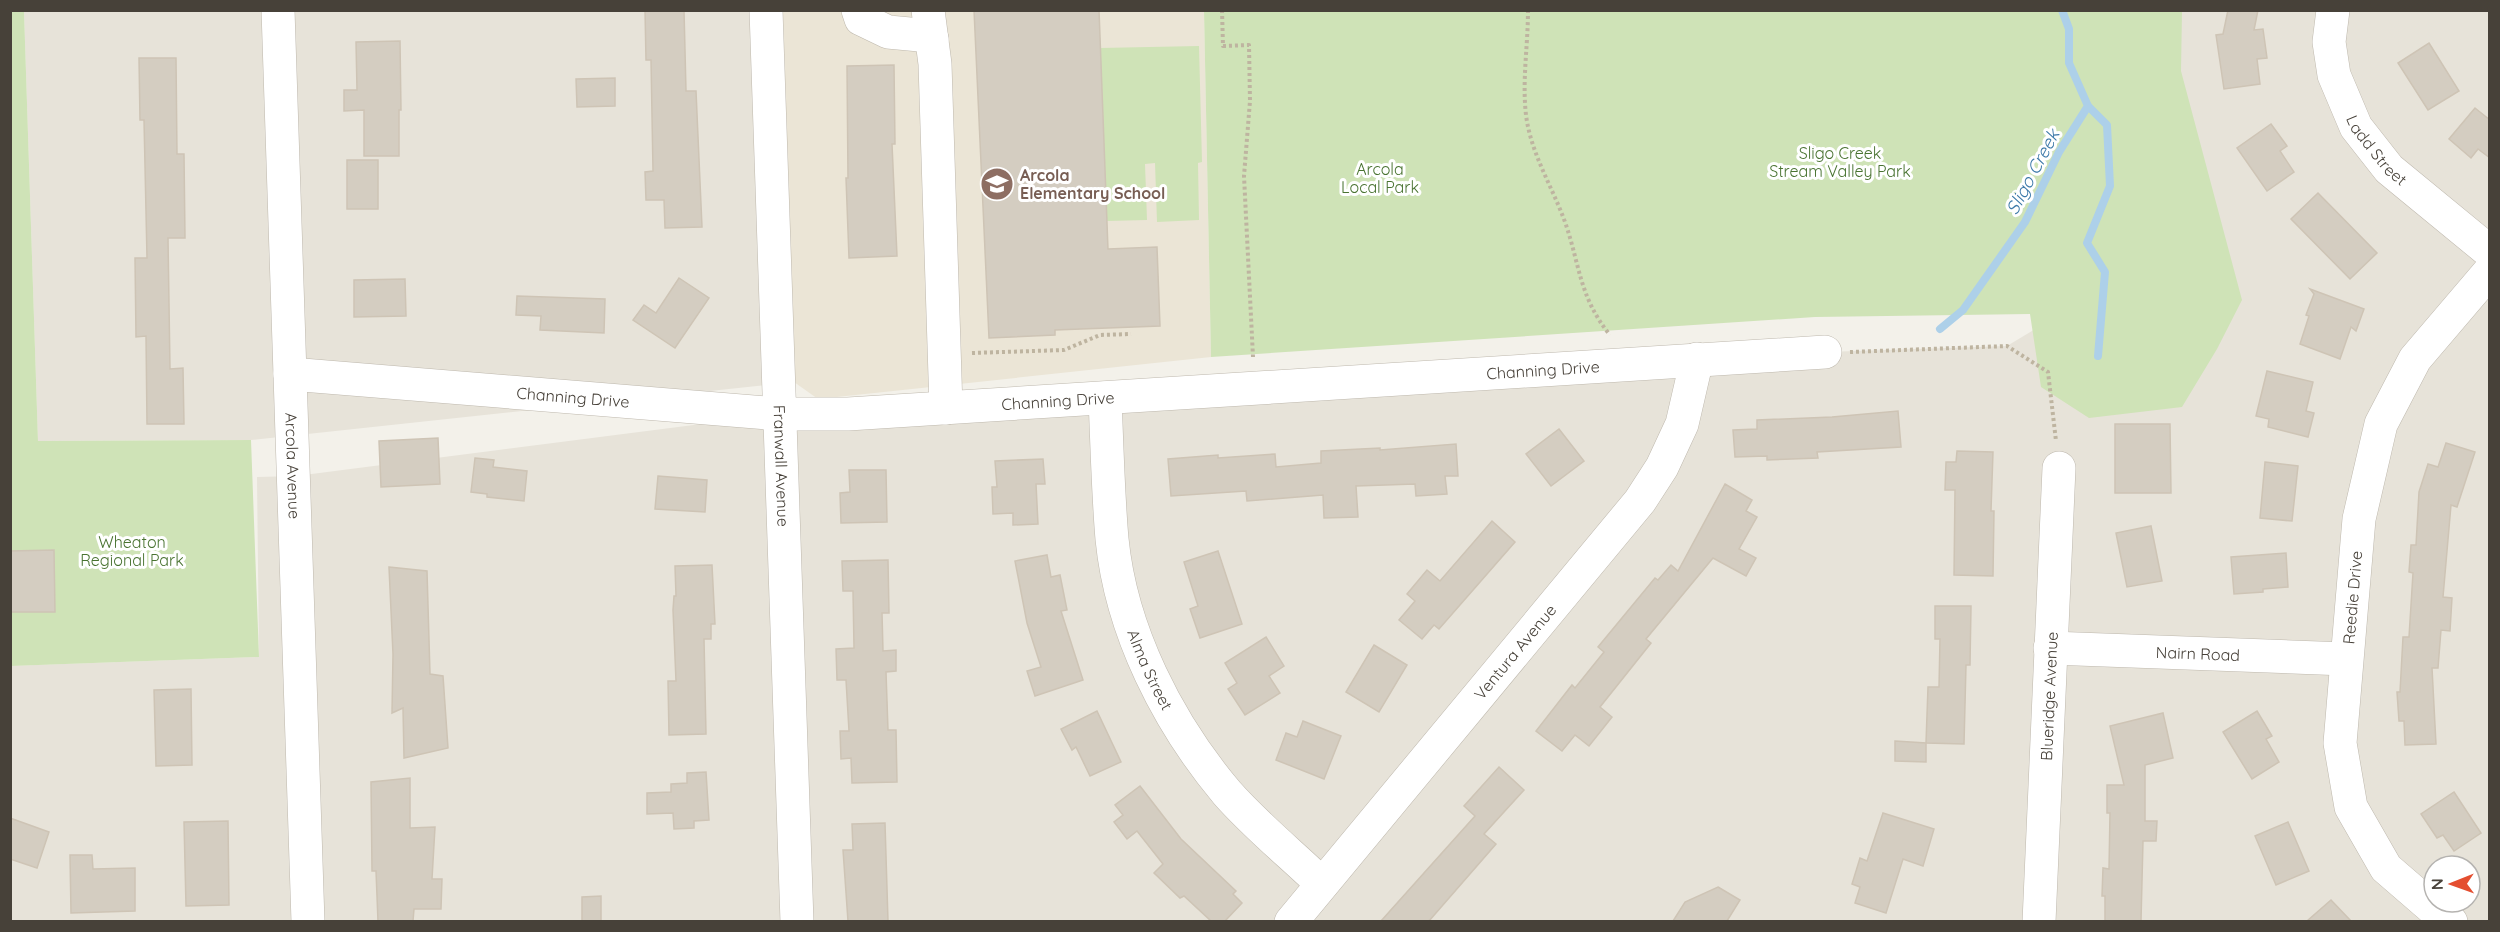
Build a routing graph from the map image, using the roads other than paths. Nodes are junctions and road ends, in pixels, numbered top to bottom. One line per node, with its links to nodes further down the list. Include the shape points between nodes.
1 (278, 10): 10 (street, Arcola Avenue)
2 (766, 10): 13 (street, Franwall Avenue)
3 (858, 10): 5 (street, via 861,19 888,32 920,35)
4 (2333, 10): 6 (street, Ladd Street, via 2329,42 2334,75 2356,127 2389,169)
5 (930, 25): 12 (street, via 935,64)
6 (2490, 252)
7 (2490, 271): 16 (street, Reedie Drive, via 2415,359 2381,424 2359,519)
8 (1825, 352): 9 (street, Channing Drive)
9 (1697, 359): 11 (street, Channing Drive); 17 (street, Ventura Avenue, via 1682,424 1662,467 1640,501)
10 (290, 374): 13 (street, Channing Drive); 18 (street, Arcola Avenue)
11 (1105, 398): 12 (street, Channing Drive); 17 (street, Alma Street, via 1112,541 1125,605 1148,669 1181,730 1228,793)
12 (946, 408): 13 (street, Channing Drive)
13 (779, 414): 19 (street, Franwall Avenue)
14 (2059, 468): 15 (street, Blueridge Avenue)
15 (2050, 648): 16 (street, Nairn Road); 21 (street, Blueridge Avenue)
16 (2346, 659): 22 (street, Reedie Drive, via 2340,743 2351,807 2386,868)
17 (1322, 884): 20 (street, Ventura Avenue)
18 (308, 921)
19 (797, 921)
20 (1291, 921)
21 (2039, 921)
22 (2451, 921)

